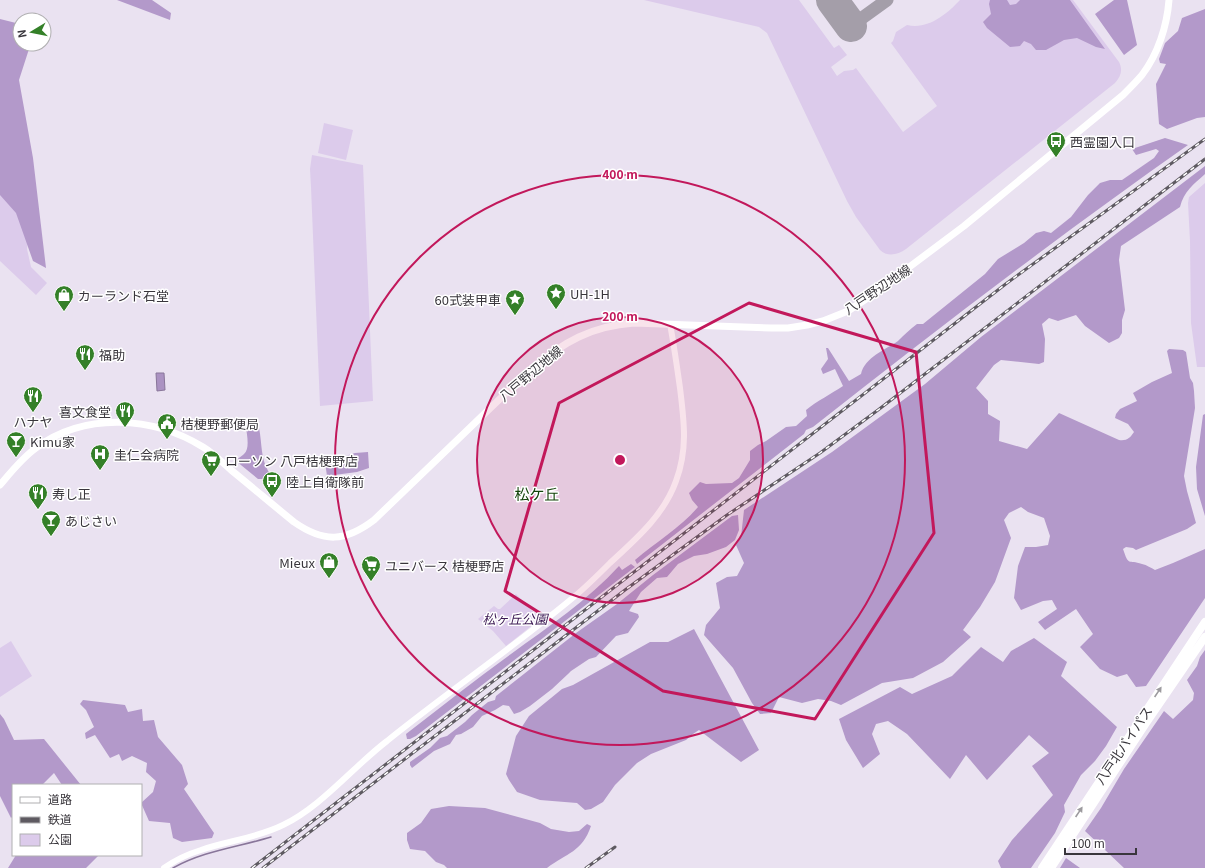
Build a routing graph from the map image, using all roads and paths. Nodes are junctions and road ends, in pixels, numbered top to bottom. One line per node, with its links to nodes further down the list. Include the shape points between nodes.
1 (1169, 0): 2 (main road, 八戸野辺地線, via 1168,13 1155,54 1142,75 1123,95 964,226 848,311 823,321 788,328)
2 (670, 324): 3 (main road, 八戸野辺地線, via 619,324 600,328 559,347 531,369 374,520 364,528 345,536 325,537 305,530 204,448 185,436 140,423 98,423 59,434 36,448); 6 (street, via 682,409 684,449 676,482 669,498 647,528 575,596 382,744 308,810 282,825 200,850)
3 (0, 485)
4 (1205, 622): 7 (highway, 八戸北バイパス, one-way to 4)
5 (1205, 637): 8 (highway, 八戸北バイパス)
6 (164, 868)
7 (1042, 868)
8 (1051, 868)

